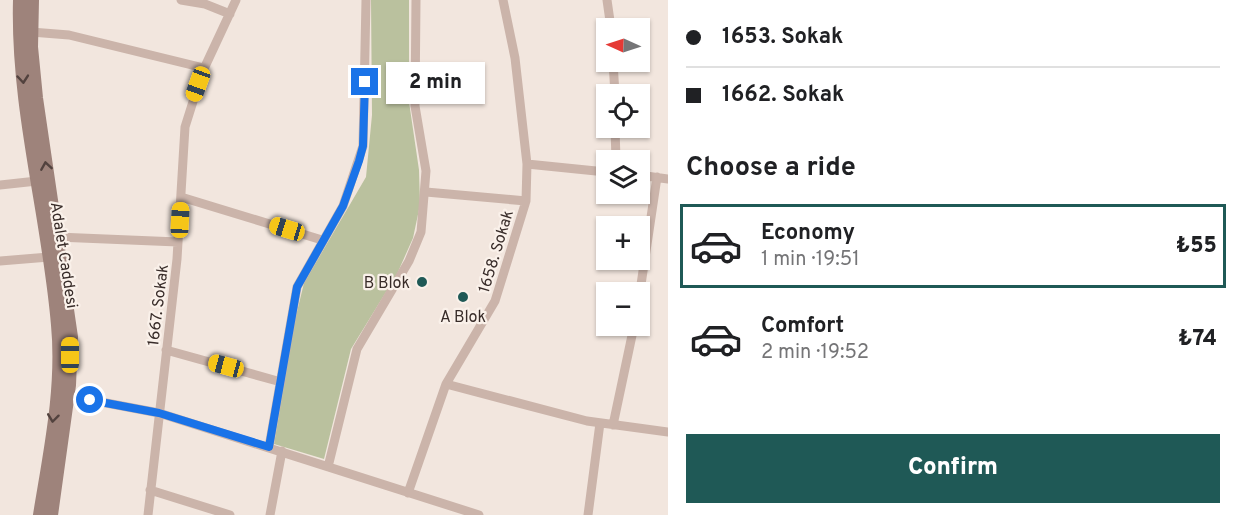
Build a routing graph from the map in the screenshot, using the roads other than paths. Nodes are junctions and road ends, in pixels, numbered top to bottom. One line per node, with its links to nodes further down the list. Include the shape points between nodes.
1 (20, 0): 18 (street, Adalet Caddesi, one-way to 18, via 23,85)
2 (32, 0): 11 (street)
3 (181, 0): 9 (street, via 206,4)
4 (236, 0): 9 (street, 1667. Sokak)
5 (366, 0): 24 (street, via 363,146 343,206)
6 (416, 0): 20 (street, via 415,106)
7 (503, 0): 13 (street, 1658. Sokak)
8 (607, 0): 10 (street)
9 (230, 14): 12 (street, 1667. Sokak)
10 (610, 18)
11 (31, 32): 12 (street, via 69,35); 23 (street, one-way to 11, via 36,98)
12 (204, 68): 21 (street, 1667. Sokak, via 185,127)
13 (527, 164): 14 (street); 22 (street, 1658. Sokak)
14 (596, 171)
15 (650, 177): 16 (street)
16 (657, 177): 17 (street); 28 (street)
17 (668, 179)
18 (37, 181): 19 (street); 26 (street, Adalet Caddesi)
19 (0, 185)
20 (426, 192): 22 (street); 40 (street, via 421,232 409,261 357,349)
21 (181, 197): 24 (street); 25 (street, 1667. Sokak)
22 (526, 201): 32 (street, 1658. Sokak, via 495,301)
23 (57, 237): 25 (street); 33 (street, via 70,338)
24 (322, 240): 31 (street, via 297,287)
25 (178, 242): 30 (street, 1667. Sokak)
26 (49, 257): 27 (street); 33 (street, Adalet Caddesi)
27 (0, 261)
28 (641, 282)
29 (631, 336): 36 (street)
30 (166, 350): 31 (street); 34 (street, 1667. Sokak)
31 (281, 382): 38 (street)
32 (446, 384): 35 (street); 42 (street, 1658. Sokak)
33 (62, 394): 34 (street); 43 (street, Adalet Caddesi, one-way to 43); 44 (street)
34 (159, 413): 38 (street); 41 (street, 1667. Sokak)
35 (600, 423): 36 (street); 49 (street)
36 (613, 425): 37 (street)
37 (668, 432)
38 (269, 447): 39 (street)
39 (282, 451): 40 (street); 47 (street)
40 (328, 467): 42 (street)
41 (150, 490): 45 (street, 1667. Sokak); 46 (street)
42 (408, 493): 48 (street)
43 (40, 515)
44 (51, 515)
45 (148, 515)
46 (230, 515)
47 (270, 515)
48 (479, 515)
49 (588, 515)

